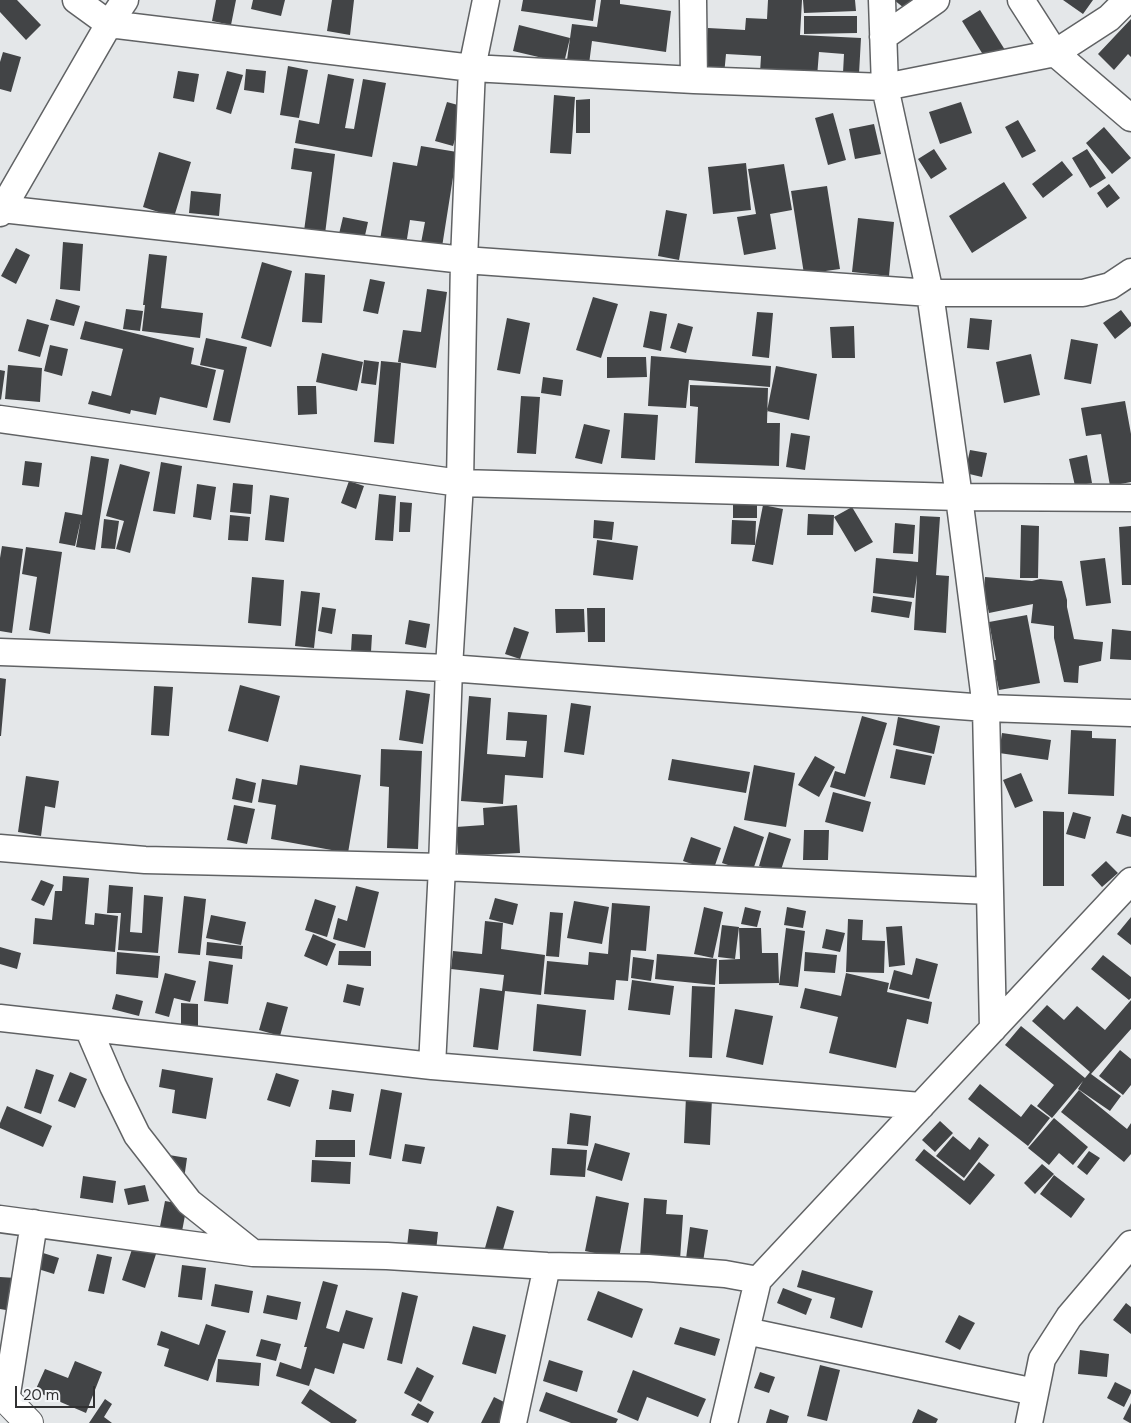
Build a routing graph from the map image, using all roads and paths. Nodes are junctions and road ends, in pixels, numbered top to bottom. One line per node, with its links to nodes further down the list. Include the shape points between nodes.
1 (76, 0): 9 (street)
2 (125, 0): 9 (street)
3 (486, 0): 12 (street)
4 (693, 0): 13 (street)
5 (882, 0): 10 (street)
6 (936, 0): 10 (street)
7 (1021, 0): 11 (street)
8 (1127, 0): 11 (street, via 1109,18)
9 (109, 24): 12 (street); 16 (street)
10 (883, 37): 14 (street)
11 (1055, 53): 14 (street); 15 (street)
12 (472, 68): 13 (street); 17 (street)
13 (694, 80): 14 (street)
14 (885, 87): 19 (street)
15 (1131, 118)
16 (1, 211): 17 (street)
17 (464, 260): 19 (street); 21 (street)
18 (1131, 272): 19 (street, via 1110,286 1083,293)
19 (930, 293): 22 (street)
20 (0, 419): 21 (street)
21 (460, 483): 22 (street); 25 (street)
22 (959, 497): 23 (street); 26 (street)
23 (1131, 498)
24 (0, 652): 25 (street)
25 (449, 668): 26 (street); 29 (street)
26 (986, 708): 27 (street); 31 (street)
27 (1131, 713)
28 (0, 848): 29 (street, via 145,860)
29 (442, 867): 31 (street); 35 (street)
30 (1131, 881): 34 (street)
31 (990, 891): 34 (street)
32 (0, 1018): 33 (street)
33 (88, 1028): 35 (street); 40 (street, via 137,1135 189,1202)
34 (993, 1029): 36 (street)
35 (432, 1066): 36 (street)
36 (921, 1106): 42 (street)
37 (0, 1219): 38 (street)
38 (34, 1223): 40 (street); 45 (street)
39 (1131, 1244): 44 (street, via 1063,1325 1042,1359)
40 (253, 1253): 41 (street, via 387,1256)
41 (547, 1266): 42 (street, via 648,1268); 47 (street)
42 (758, 1280): 43 (street)
43 (746, 1331): 44 (street); 48 (street)
44 (1035, 1392): 49 (street)
45 (3, 1396): 46 (main road)
46 (28, 1423)
47 (513, 1423)
48 (724, 1423)
49 (1029, 1423)

